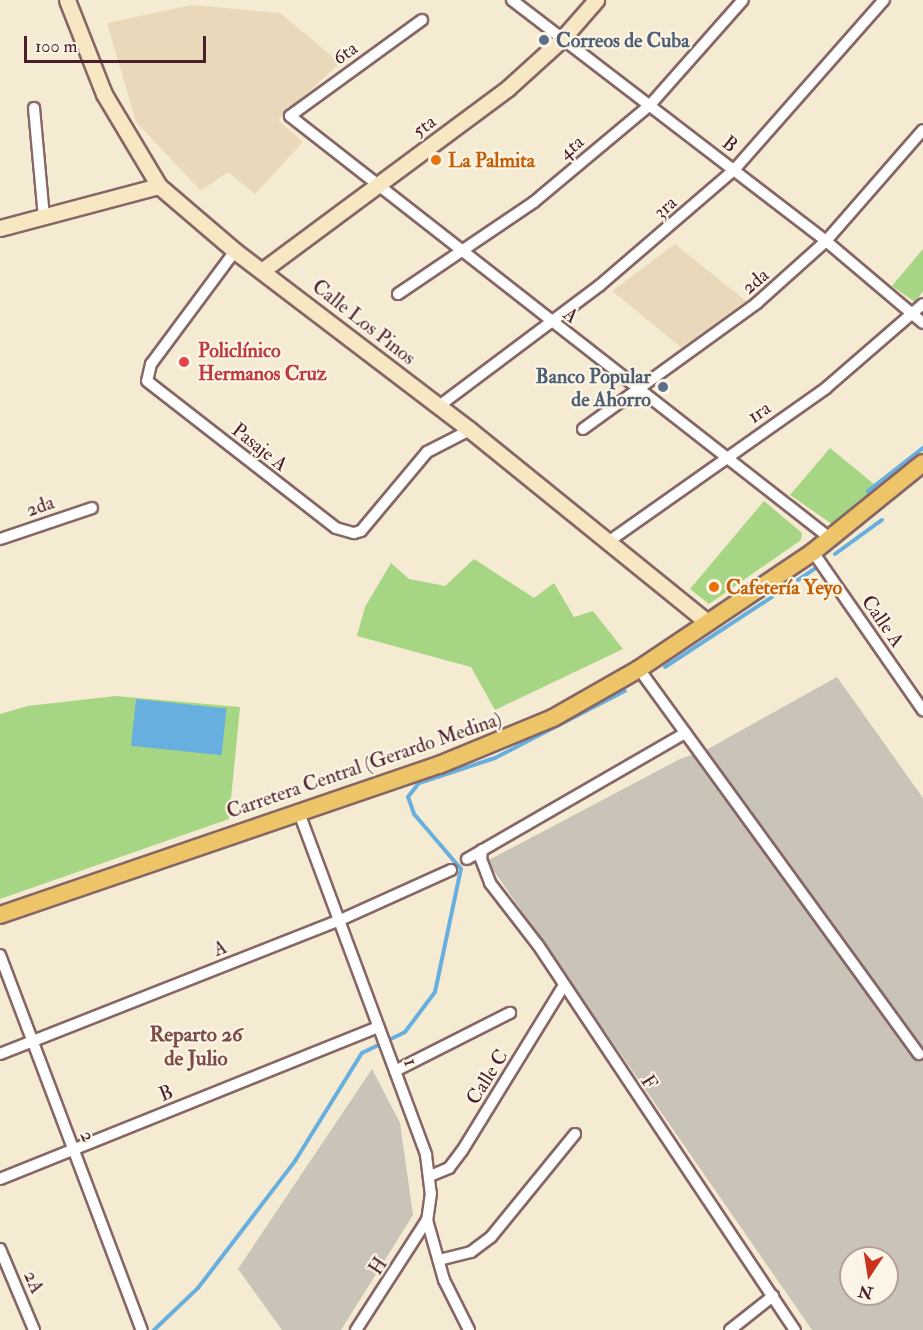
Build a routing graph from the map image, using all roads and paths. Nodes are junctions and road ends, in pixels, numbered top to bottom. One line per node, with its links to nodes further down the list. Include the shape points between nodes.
1 (67, 0): 14 (street, Calle Los Pinos, via 104,94)
2 (512, 0): 7 (street, B)
3 (596, 0): 7 (street, 5ta)
4 (743, 0): 8 (street, 4ta)
5 (884, 0): 12 (street, 3ra)
6 (422, 20): 10 (street, 6ta)
7 (562, 39): 8 (street, B); 13 (street, 5ta, via 508,88)
8 (650, 105): 12 (street, B); 19 (street, 4ta, via 534,202)
9 (34, 108): 15 (street)
10 (290, 116): 13 (street, A)
11 (923, 130): 17 (street, 2da)
12 (734, 170): 17 (street, B); 24 (street, 3ra, via 599,286)
13 (376, 185): 19 (street, A); 20 (street, 5ta)
14 (159, 186): 15 (street); 18 (street, Calle Los Pinos)
15 (44, 217): 16 (street)
16 (0, 228)
17 (826, 241): 23 (street, B); 25 (street, 2da, via 758,303)
18 (235, 251): 20 (street, Calle Los Pinos); 28 (street, Pasaje A, via 151,364 147,381 336,528 361,531 427,452)
19 (461, 253): 21 (street, 4ta); 24 (street, A)
20 (263, 270): 26 (street, Calle Los Pinos)
21 (398, 294)
22 (923, 304): 23 (street, 1ra)
23 (918, 319): 29 (street, 1ra)
24 (549, 320): 25 (street, A); 26 (street, 3ra)
25 (635, 388): 27 (street, 2da); 29 (street, A)
26 (439, 406): 28 (street, Calle Los Pinos)
27 (583, 429)
28 (470, 430): 34 (street, Calle Los Pinos)
29 (725, 457): 33 (street, A); 34 (street, 1ra)
30 (923, 463): 33 (main road, Carretera Central (Gerardo Medina))
31 (92, 508): 32 (street, 2da)
32 (0, 539)
33 (831, 539): 35 (main road, Carretera Central (Gerardo Medina))
34 (608, 542): 36 (street, Calle Los Pinos)
35 (813, 552): 36 (main road, Carretera Central (Gerardo Medina)); 38 (street, Calle A)
36 (707, 622): 37 (main road, Carretera Central (Gerardo Medina))
37 (639, 669): 39 (street); 40 (main road, Carretera Central (Gerardo Medina), via 553,718 439,765)
38 (923, 710)
39 (685, 733): 41 (street); 52 (street)
40 (298, 810): 44 (main road, Carretera Central (Gerardo Medina)); 45 (street, 1)
41 (482, 850): 42 (street); 47 (street, F, via 481,859 490,883)
42 (467, 859)
43 (451, 870): 45 (street, A)
44 (0, 915)
45 (338, 921): 49 (street, 1); 50 (street, A)
46 (0, 955): 50 (street, 2)
47 (564, 985): 56 (street, Calle C, via 462,1151 449,1168); 61 (street, F)
48 (510, 1012): 53 (street)
49 (380, 1031): 53 (street, 1); 55 (street, B)
50 (31, 1042): 51 (street, A); 55 (street, 2)
51 (0, 1054)
52 (919, 1054)
53 (395, 1071): 56 (street, 1)
54 (575, 1134): 60 (street, via 491,1237 471,1252)
55 (74, 1149): 57 (street, B); 62 (street, 2)
56 (430, 1176): 58 (street, 1)
57 (0, 1179)
58 (428, 1220): 60 (street, 1); 64 (street, H)
59 (0, 1249): 63 (street, 2A)
60 (439, 1260): 65 (street, 1, via 444,1280)
61 (773, 1296): 66 (street); 67 (street, F)
62 (142, 1328)
63 (34, 1330)
64 (357, 1330)
65 (469, 1330)
66 (730, 1330)
67 (795, 1330)

